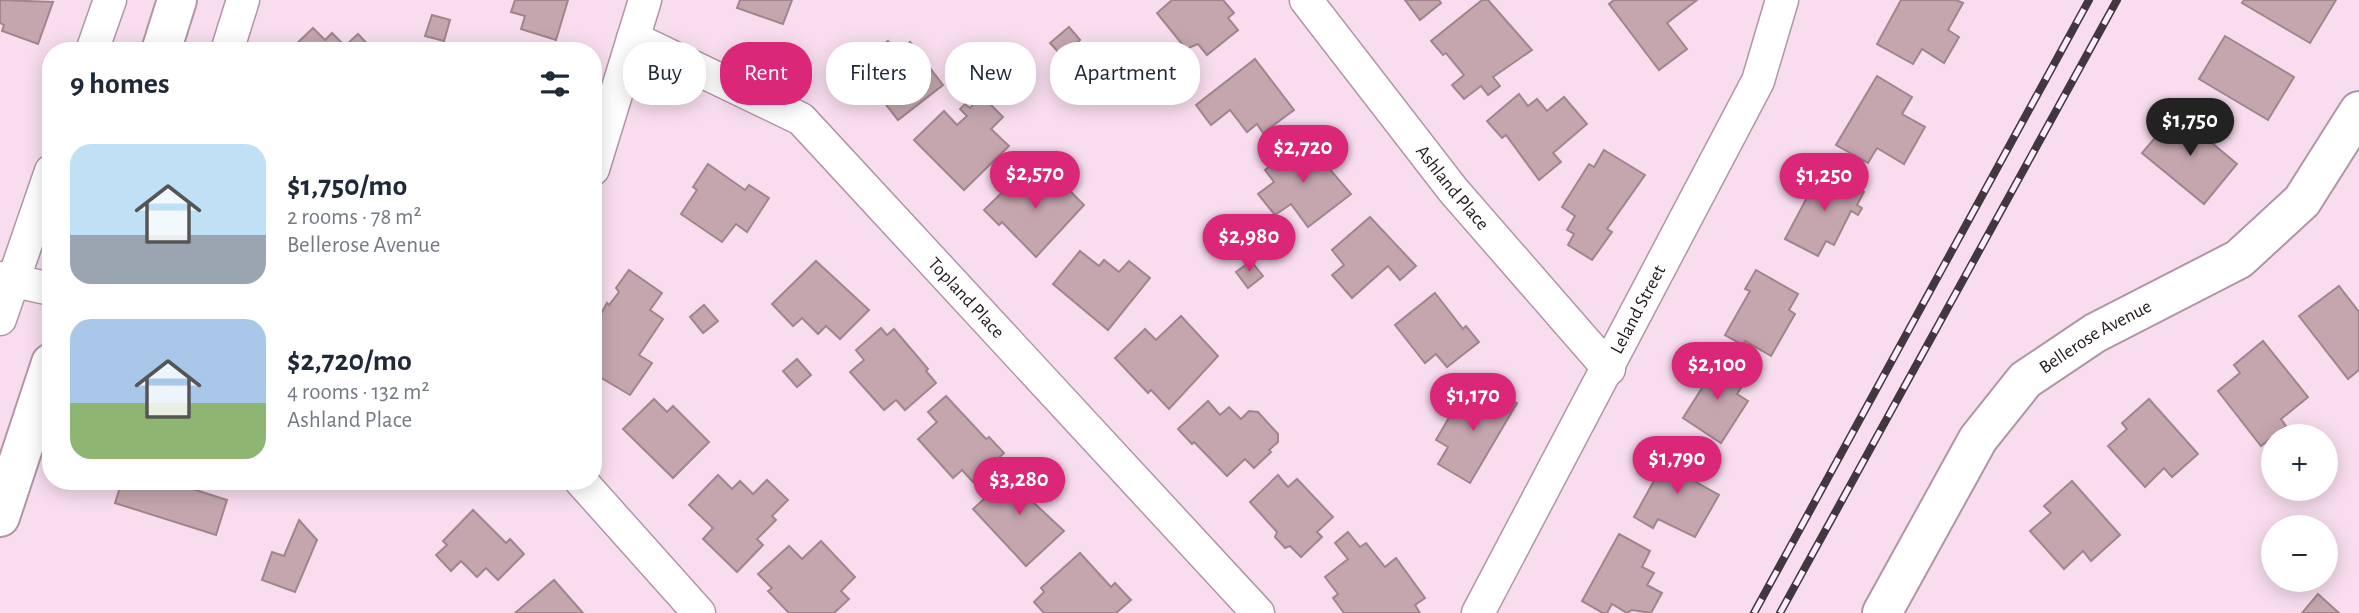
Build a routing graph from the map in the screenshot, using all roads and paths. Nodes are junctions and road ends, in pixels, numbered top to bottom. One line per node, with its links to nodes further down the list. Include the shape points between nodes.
1 (110, 0): 7 (street)
2 (243, 0): 8 (street)
3 (645, 0): 6 (street)
4 (1307, 0): 15 (street, Ashland Place, via 1453,190)
5 (1782, 0): 15 (street, Leland Street, via 1758,81)
6 (633, 38): 10 (street); 20 (street, Topland Place, via 801,119)
7 (95, 42)
8 (230, 42)
9 (2359, 111): 22 (street, Bellerose Avenue, via 2302,201 2239,259 2095,333 2025,380 1978,439)
10 (602, 140)
11 (42, 193): 12 (street)
12 (6, 279): 13 (street); 14 (street)
13 (42, 287)
14 (0, 319)
15 (1609, 369): 21 (street, Leland Street)
16 (42, 389): 18 (street)
17 (589, 490): 19 (street)
18 (0, 517)
19 (699, 613)
20 (1258, 613)
21 (1478, 613)
22 (1882, 613)

